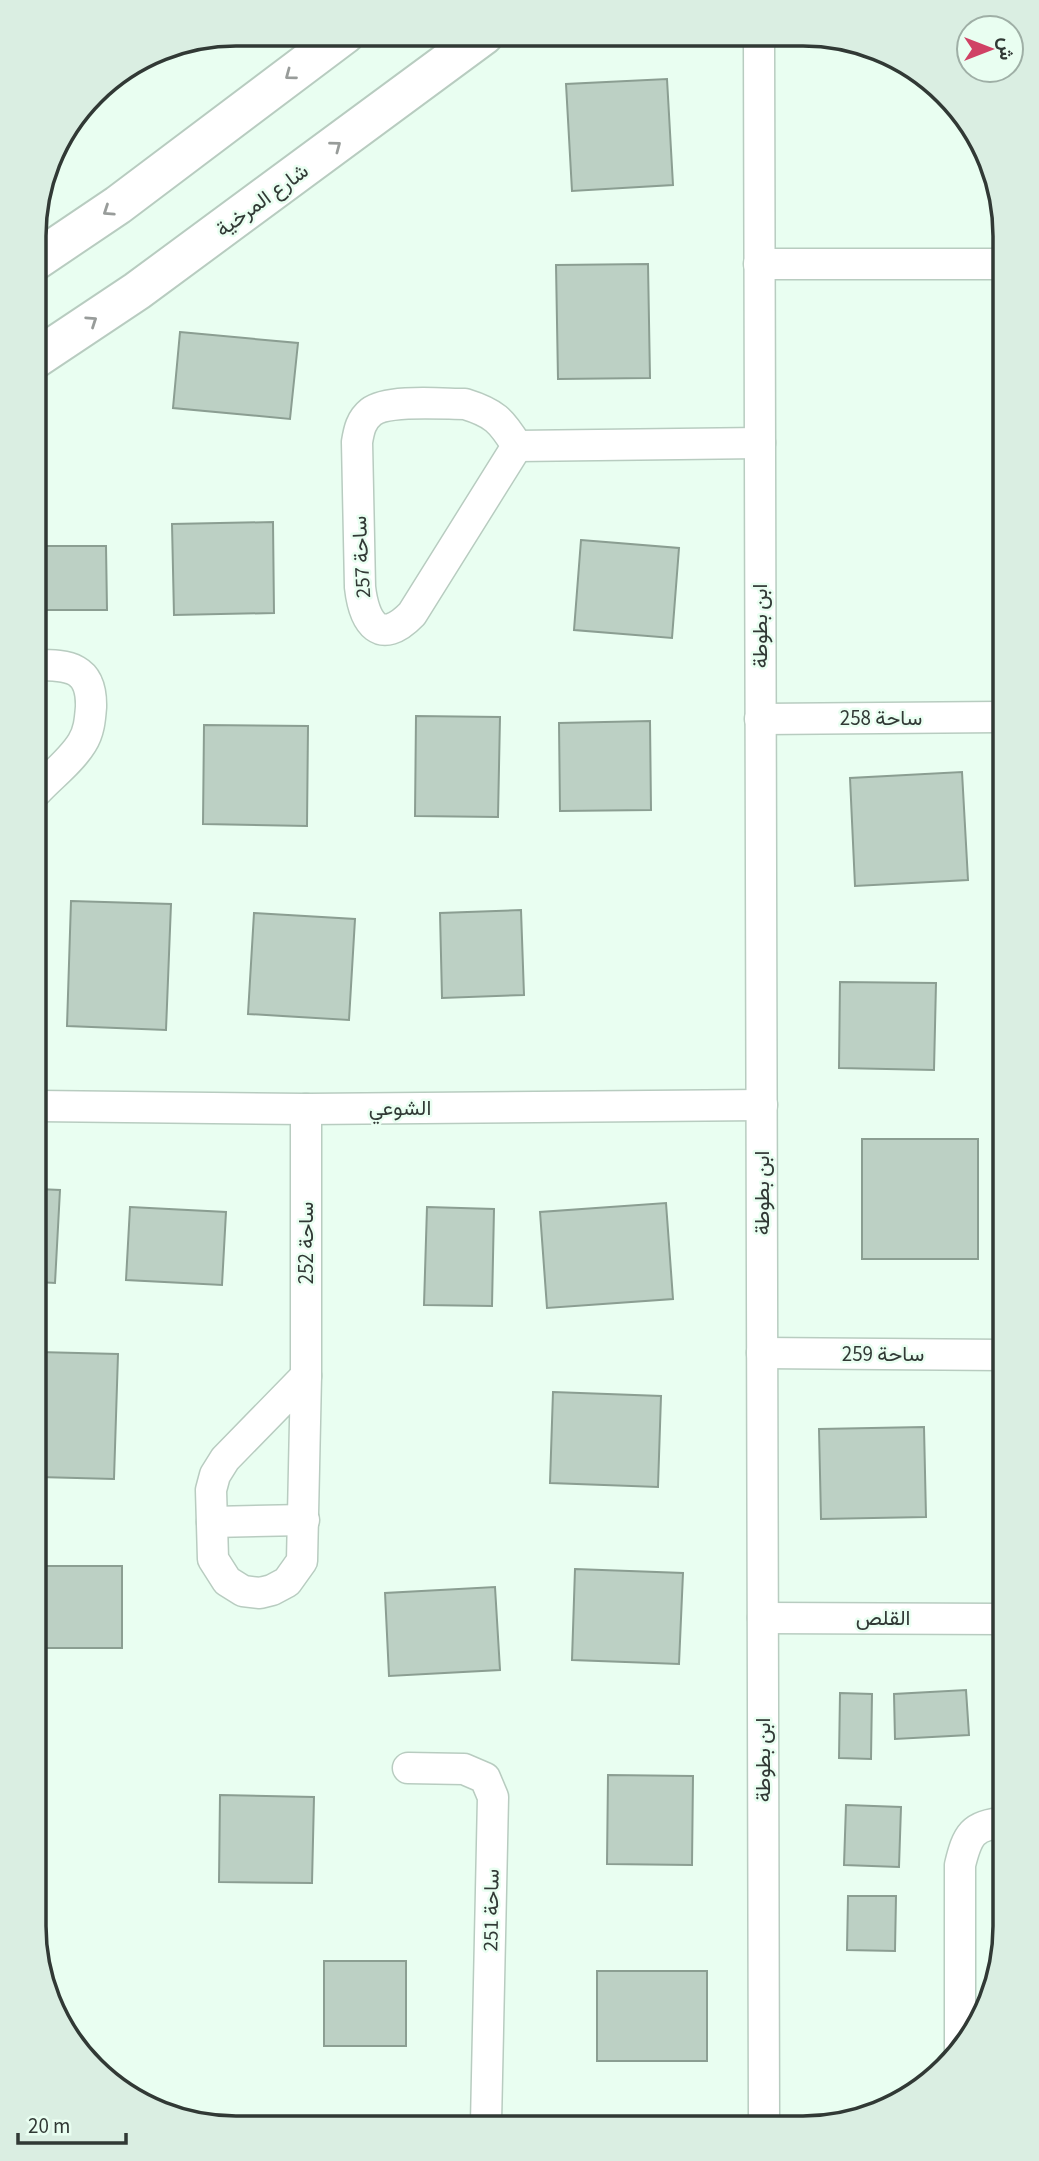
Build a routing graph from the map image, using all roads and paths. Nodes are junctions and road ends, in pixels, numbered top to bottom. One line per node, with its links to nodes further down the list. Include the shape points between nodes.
1 (329, 46): 4 (highway, one-way to 4)
2 (469, 46): 7 (highway, شارع المرخية, one-way to 2, via 148,283)
3 (759, 46): 5 (street, ابن بطوطة)
4 (46, 254)
5 (759, 264): 6 (street); 8 (street, ابن بطوطة)
6 (993, 264)
7 (46, 352)
8 (760, 443): 9 (street); 12 (street, ابن بطوطة)
9 (517, 446): 9 (street, ساحة 257, via 412,614 393,629 375,627 362,606 360,587 360,424 372,411 387,405 465,404 495,415)
10 (46, 665): 13 (street, via 72,668 87,681 91,694 89,730)
11 (993, 717): 12 (street, ساحة 258)
12 (760, 719): 14 (street, ابن بطوطة)
13 (46, 782)
14 (762, 1105): 16 (street, الشوعي); 17 (street, ابن بطوطة)
15 (46, 1106): 16 (street, الشوعي)
16 (306, 1109): 19 (street, ساحة 252)
17 (762, 1353): 18 (street, ساحة 259); 22 (street, ابن بطوطة)
18 (993, 1355)
19 (306, 1376): 20 (street, ساحة 252); 21 (street, ساحة 252, via 225,1459 211,1490)
20 (304, 1520): 21 (street); 21 (street, ساحة 252, via 302,1561 288,1582 260,1593 243,1591 227,1581 213,1559)
21 (212, 1522)
22 (763, 1618): 23 (street, القلص); 28 (street, ابن بطوطة)
23 (993, 1619)
24 (408, 1768): 27 (street, ساحة 251, via 464,1769 485,1778 493,1797)
25 (993, 1825): 26 (street, via 981,1827 966,1840 960,1865)
26 (960, 2034)
27 (486, 2116)
28 (764, 2116)

